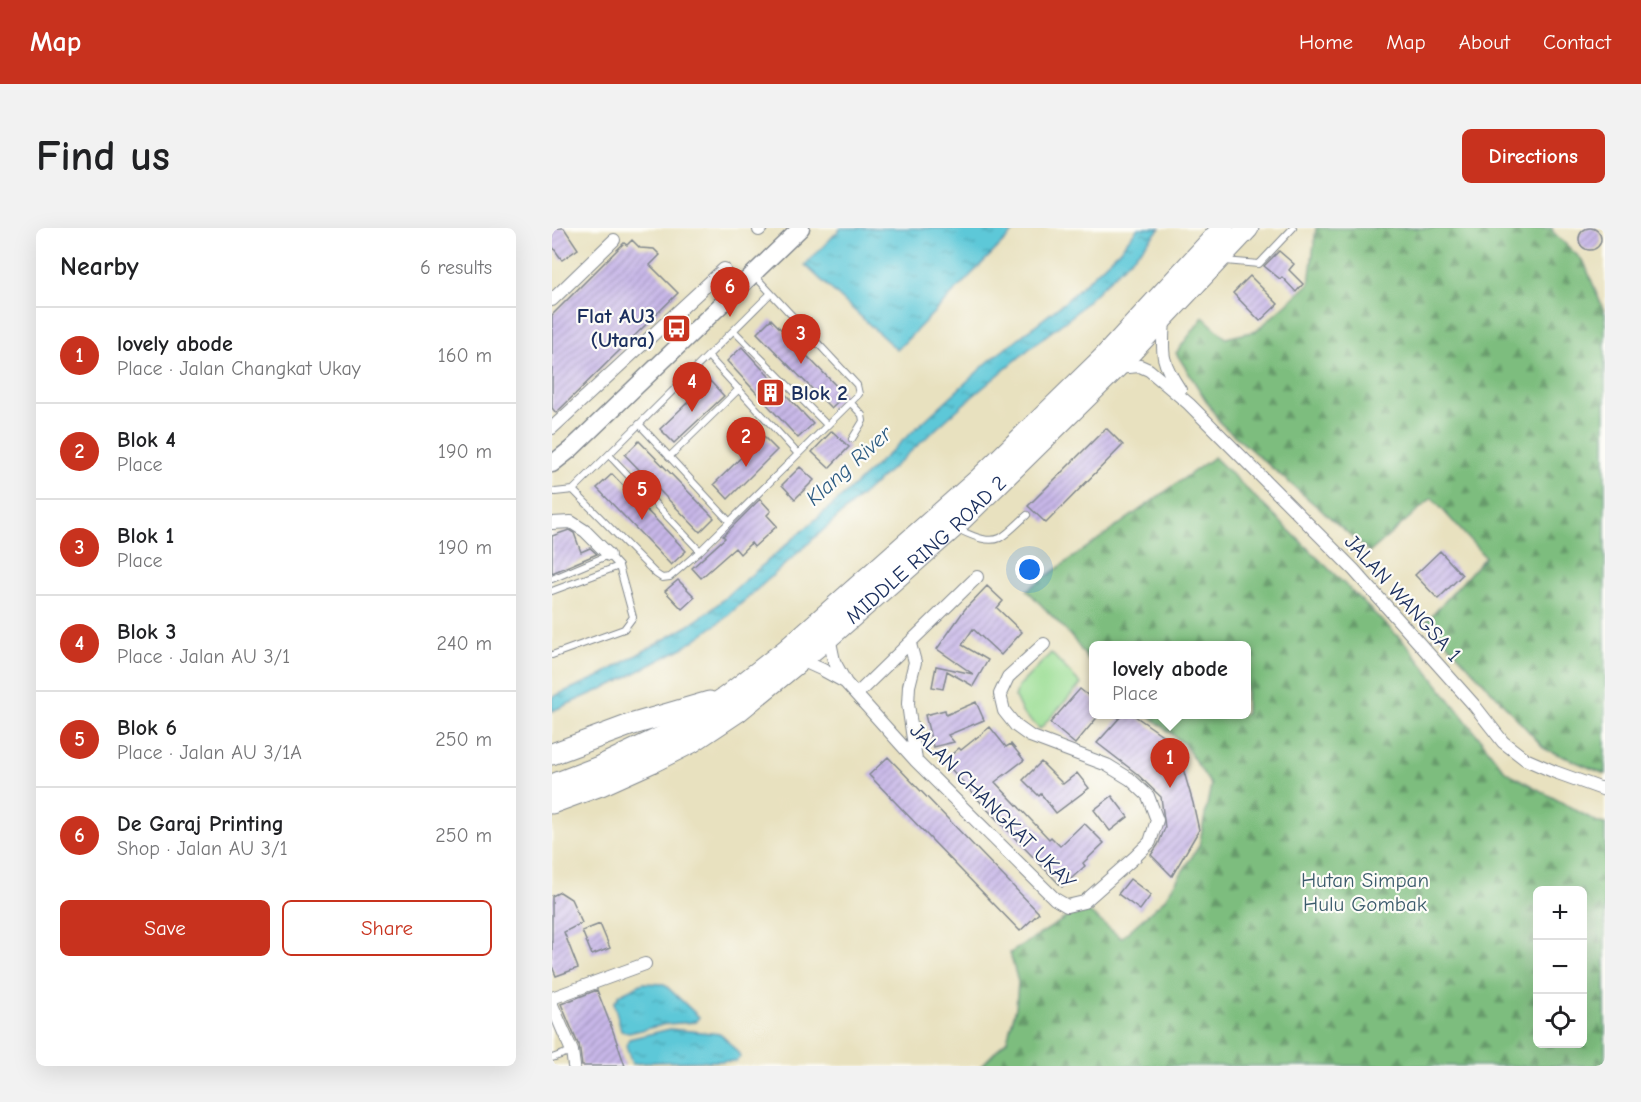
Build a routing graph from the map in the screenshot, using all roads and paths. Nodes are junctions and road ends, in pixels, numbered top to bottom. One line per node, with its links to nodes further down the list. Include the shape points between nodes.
1 (801, 228): 8 (main road)
2 (1223, 228): 45 (highway, MIDDLE RING ROAD 2, via 1102,358 980,478 786,650)
3 (1248, 228): 6 (highway, MIDDLE RING ROAD 2)
4 (1293, 228): 6 (lane, via 1259,264)
5 (614, 240): 10 (street)
6 (1217, 261): 11 (highway, MIDDLE RING ROAD 2)
7 (724, 269): 20 (street)
8 (754, 274): 9 (lane); 25 (main road)
9 (771, 293): 12 (lane); 16 (lane, via 857,385 859,394)
10 (552, 300)
11 (1164, 318): 14 (highway, MIDDLE RING ROAD 2); 17 (street, JALAN WANGSA 1, via 1164,362)
12 (734, 331): 13 (lane); 19 (lane)
13 (708, 356): 15 (lane); 18 (lane)
14 (1116, 368): 17 (street, JALAN WANGSA 1, via 1140,366 1149,370); 31 (highway, MIDDLE RING ROAD 2)
15 (739, 389): 22 (lane); 24 (lane)
16 (850, 402): 19 (lane); 21 (lane, via 863,421)
17 (1189, 404): 49 (street, JALAN WANGSA 1, via 1354,570 1503,742 1525,759)
18 (639, 424): 23 (lane); 24 (lane)
19 (827, 425): 22 (lane)
20 (552, 428)
21 (852, 439)
22 (798, 454): 29 (lane)
23 (609, 455): 26 (lane); 32 (lane)
24 (669, 457): 29 (lane)
25 (552, 464)
26 (573, 490): 27 (lane); 32 (lane, via 662,578 670,577)
27 (552, 491)
28 (1027, 515): 31 (lane, via 993,539)
29 (729, 521): 32 (lane)
30 (552, 523): 33 (street, via 571,522)
31 (954, 527): 38 (highway, MIDDLE RING ROAD 2)
32 (700, 550)
33 (609, 555): 34 (lane); 36 (lane)
34 (619, 566): 37 (lane); 41 (lane, via 633,617 629,623 624,629)
35 (976, 577): 39 (street)
36 (552, 579)
37 (552, 591)
38 (829, 637): 42 (highway, MIDDLE RING ROAD 2); 43 (street, JALAN CHANGKAT UKAY, via 834,661)
39 (910, 644): 44 (street); 47 (street, via 915,662 908,704)
40 (1044, 644): 47 (street, JALAN CHANGKAT UKAY, via 1008,677 1000,694 1004,711 1030,736 1107,765 1148,796 1157,820 1150,842 1135,857 1084,902 1067,906 1055,899)
41 (552, 656)
42 (801, 660): 43 (street, JALAN CHANGKAT UKAY); 50 (highway, MIDDLE RING ROAD 2, via 737,712 692,742 601,785)
43 (846, 683): 44 (street, JALAN CHANGKAT UKAY)
44 (857, 694): 47 (street, JALAN CHANGKAT UKAY)
45 (726, 697): 46 (highway, via 630,724); 48 (highway, MIDDLE RING ROAD 2, via 679,729)
46 (552, 754)
47 (916, 761)
48 (552, 785)
49 (1605, 790)
50 (552, 803)
51 (645, 964): 52 (street)
52 (552, 998)
53 (552, 1005): 54 (street)
54 (572, 1051): 55 (lane); 56 (street)
55 (552, 1058)
56 (574, 1066)

